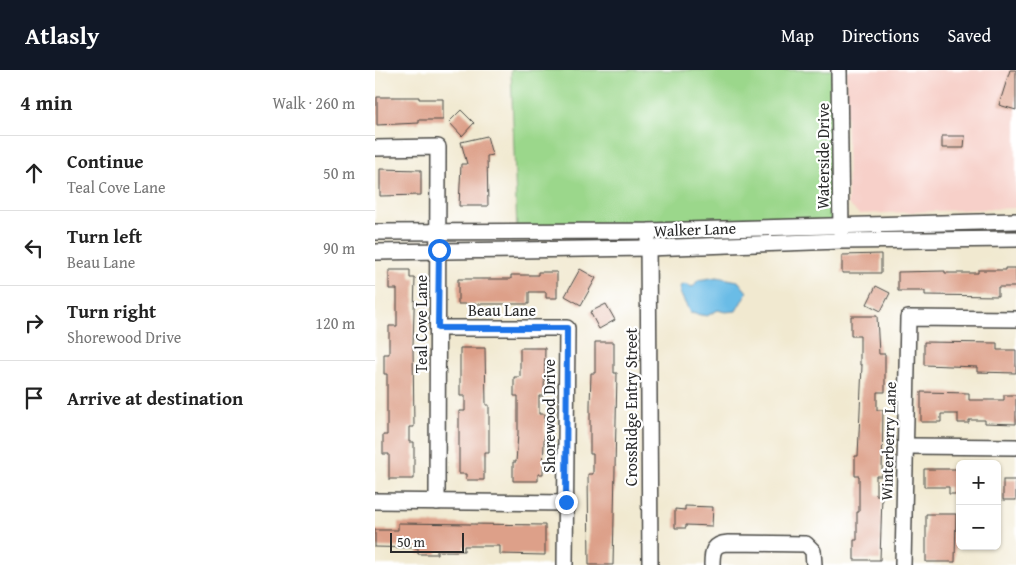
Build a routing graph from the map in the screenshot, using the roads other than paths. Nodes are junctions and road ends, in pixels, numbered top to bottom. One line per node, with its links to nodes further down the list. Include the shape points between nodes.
1 (839, 70): 4 (street, Waterside Drive)
2 (375, 148): 8 (street, Teal Cove Lane, via 439,147)
3 (1016, 222): 4 (street, Walker Lane)
4 (841, 225): 5 (street, Walker Lane); 9 (street, Waterside Drive)
5 (648, 231): 8 (street, Walker Lane, via 517,231 497,236); 11 (street, CrossRidge Entry Street)
6 (375, 232): 8 (street, Walker Lane)
7 (1016, 239): 9 (street, Walker Lane)
8 (439, 240): 10 (street); 11 (street, Walker Lane); 12 (street, Walker Lane); 14 (street, Teal Cove Lane)
9 (840, 241): 11 (street, Walker Lane)
10 (375, 246)
11 (648, 248): 22 (street, CrossRidge Entry Street)
12 (375, 252)
13 (1016, 319): 16 (street, Winterberry Lane, via 908,318)
14 (438, 328): 15 (street, Beau Lane); 19 (street, Teal Cove Lane)
15 (567, 328): 20 (street, Shorewood Drive)
16 (907, 446): 17 (street); 25 (street, Winterberry Lane)
17 (1016, 447)
18 (375, 501): 19 (street)
19 (437, 502): 20 (street)
20 (566, 502): 21 (street, Shorewood Drive)
21 (565, 565)
22 (650, 565)
23 (712, 565): 24 (street, via 714,547 728,543 806,544 813,551)
24 (814, 565)
25 (903, 565)

